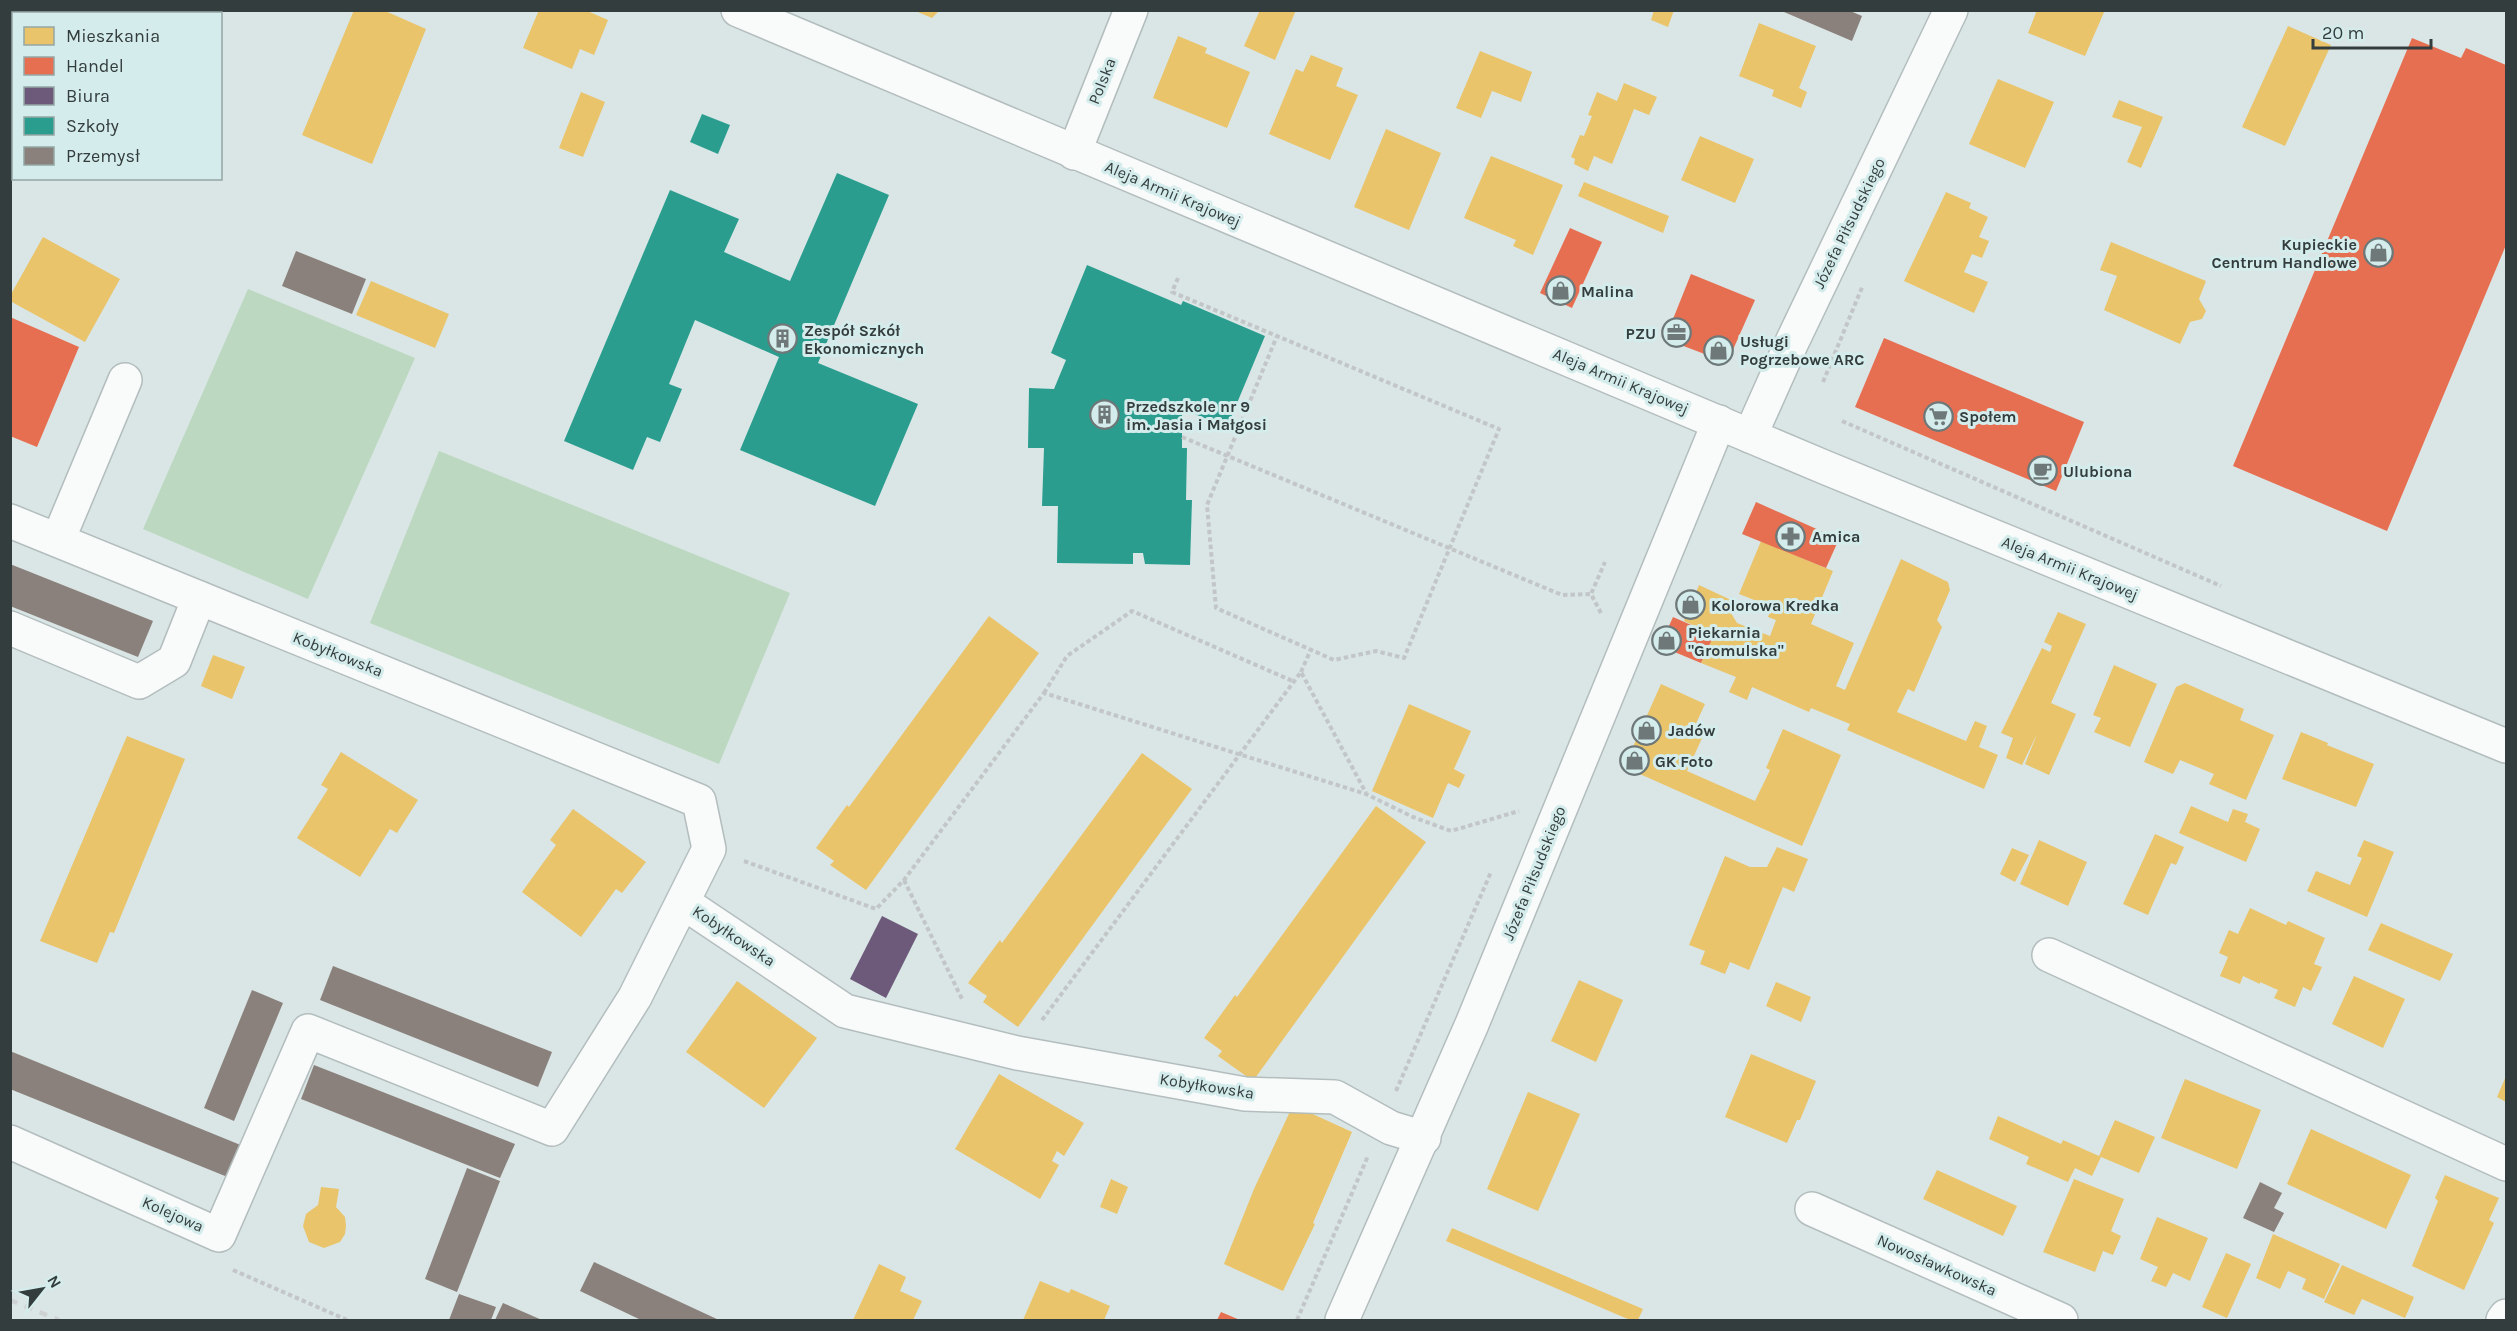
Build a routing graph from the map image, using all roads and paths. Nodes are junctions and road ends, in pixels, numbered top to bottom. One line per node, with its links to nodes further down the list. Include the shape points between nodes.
1 (738, 10): 4 (street, Aleja Armii Krajowej)
2 (1131, 10): 4 (street, Polska)
3 (1951, 10): 10 (street, Józefa Piłsudskiego)
4 (1074, 153): 9 (street, Aleja Armii Krajowej)
5 (1178, 278): 6 (path, via 1172,292)
6 (1277, 336): 12 (path); 15 (path, via 1499,429)
7 (125, 380): 14 (street)
8 (1842, 421): 17 (path)
9 (1719, 422): 10 (street, Aleja Armii Krajowej); 40 (street, Józefa Piłsudskiego)
10 (1750, 436): 26 (street, Aleja Armii Krajowej)
11 (1182, 437): 12 (path)
12 (1226, 456): 15 (path); 22 (path, via 1207,505 1216,608)
13 (10, 521): 14 (street, Kobyłkowska)
14 (58, 540): 19 (street, Kobyłkowska)
15 (1449, 548): 18 (path, via 1562,595); 22 (path, via 1404,658 1376,651 1334,660)
16 (1605, 562): 18 (path)
17 (2229, 589)
18 (1591, 594): 20 (path)
19 (200, 598): 21 (street, via 174,660 139,682); 32 (street, Kobyłkowska, via 699,801)
20 (1601, 615)
21 (10, 628)
22 (1311, 650): 23 (path)
23 (1301, 672): 24 (path); 28 (path)
24 (1295, 682): 25 (path, via 1132,611 1066,656); 27 (path)
25 (1044, 693): 27 (path); 34 (path)
26 (2506, 746)
27 (1238, 755): 28 (path); 38 (path)
28 (1366, 794): 30 (path, via 1451,831)
29 (1523, 800): 30 (path)
30 (1519, 811): 31 (path)
31 (1514, 822)
32 (709, 849): 34 (path, via 876,909); 35 (street, Kobyłkowska)
33 (1494, 865): 39 (path)
34 (904, 880): 37 (path)
35 (684, 903): 37 (street, Kobyłkowska, via 845,1011); 44 (street, via 634,997 552,1129 308,1031)
36 (2049, 955): 42 (street)
37 (985, 1046): 38 (street, Kobyłkowska)
38 (1017, 1053): 39 (street, Kobyłkowska, via 1245,1094 1335,1097)
39 (1382, 1123): 40 (street, Kobyłkowska); 47 (path)
40 (1424, 1138): 48 (street, Józefa Piłsudskiego)
41 (10, 1142): 44 (street, Kolejowa)
42 (2506, 1164)
43 (1812, 1209): 49 (street, Nowosławkowska)
44 (219, 1235): 46 (path, Kolejowa, via 232,1269)
45 (2506, 1316): 50 (street)
46 (347, 1320)
47 (1297, 1320)
48 (1342, 1320)
49 (2061, 1320)
50 (2504, 1320)

